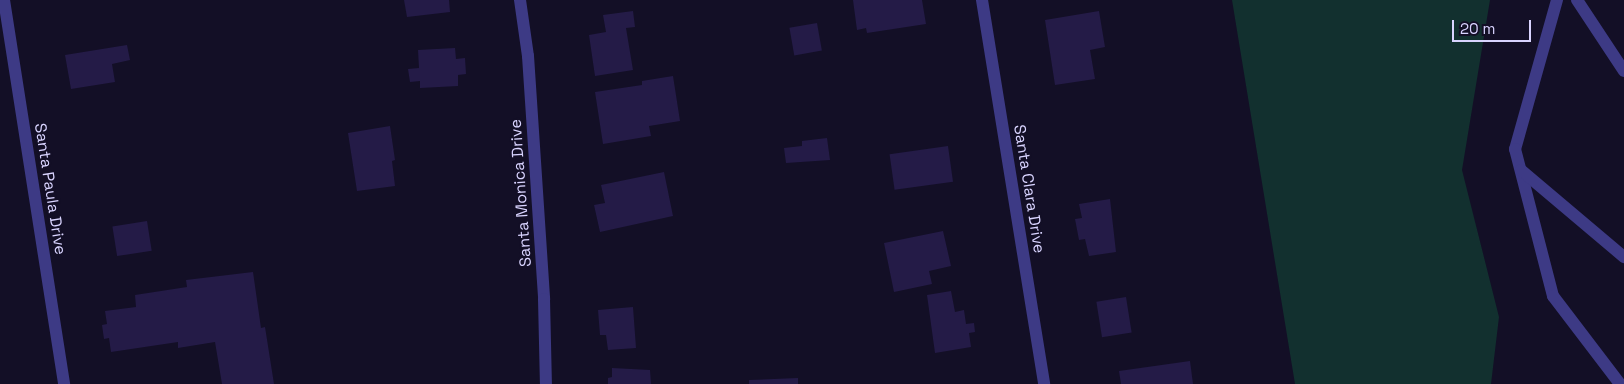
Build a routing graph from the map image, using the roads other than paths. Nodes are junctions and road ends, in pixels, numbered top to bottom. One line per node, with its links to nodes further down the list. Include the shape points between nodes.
1 (4, 0): 9 (street, Santa Paula Drive)
2 (520, 0): 10 (street, Santa Monica Drive, via 528,56 544,299)
3 (982, 0): 11 (street, Santa Clara Drive)
4 (1556, 0): 7 (street, via 1515,149)
5 (1577, 0): 6 (street)
6 (1624, 70)
7 (1521, 170): 8 (street); 12 (street, via 1553,296)
8 (1624, 257)
9 (64, 384)
10 (546, 384)
11 (1044, 384)
12 (1620, 384)

